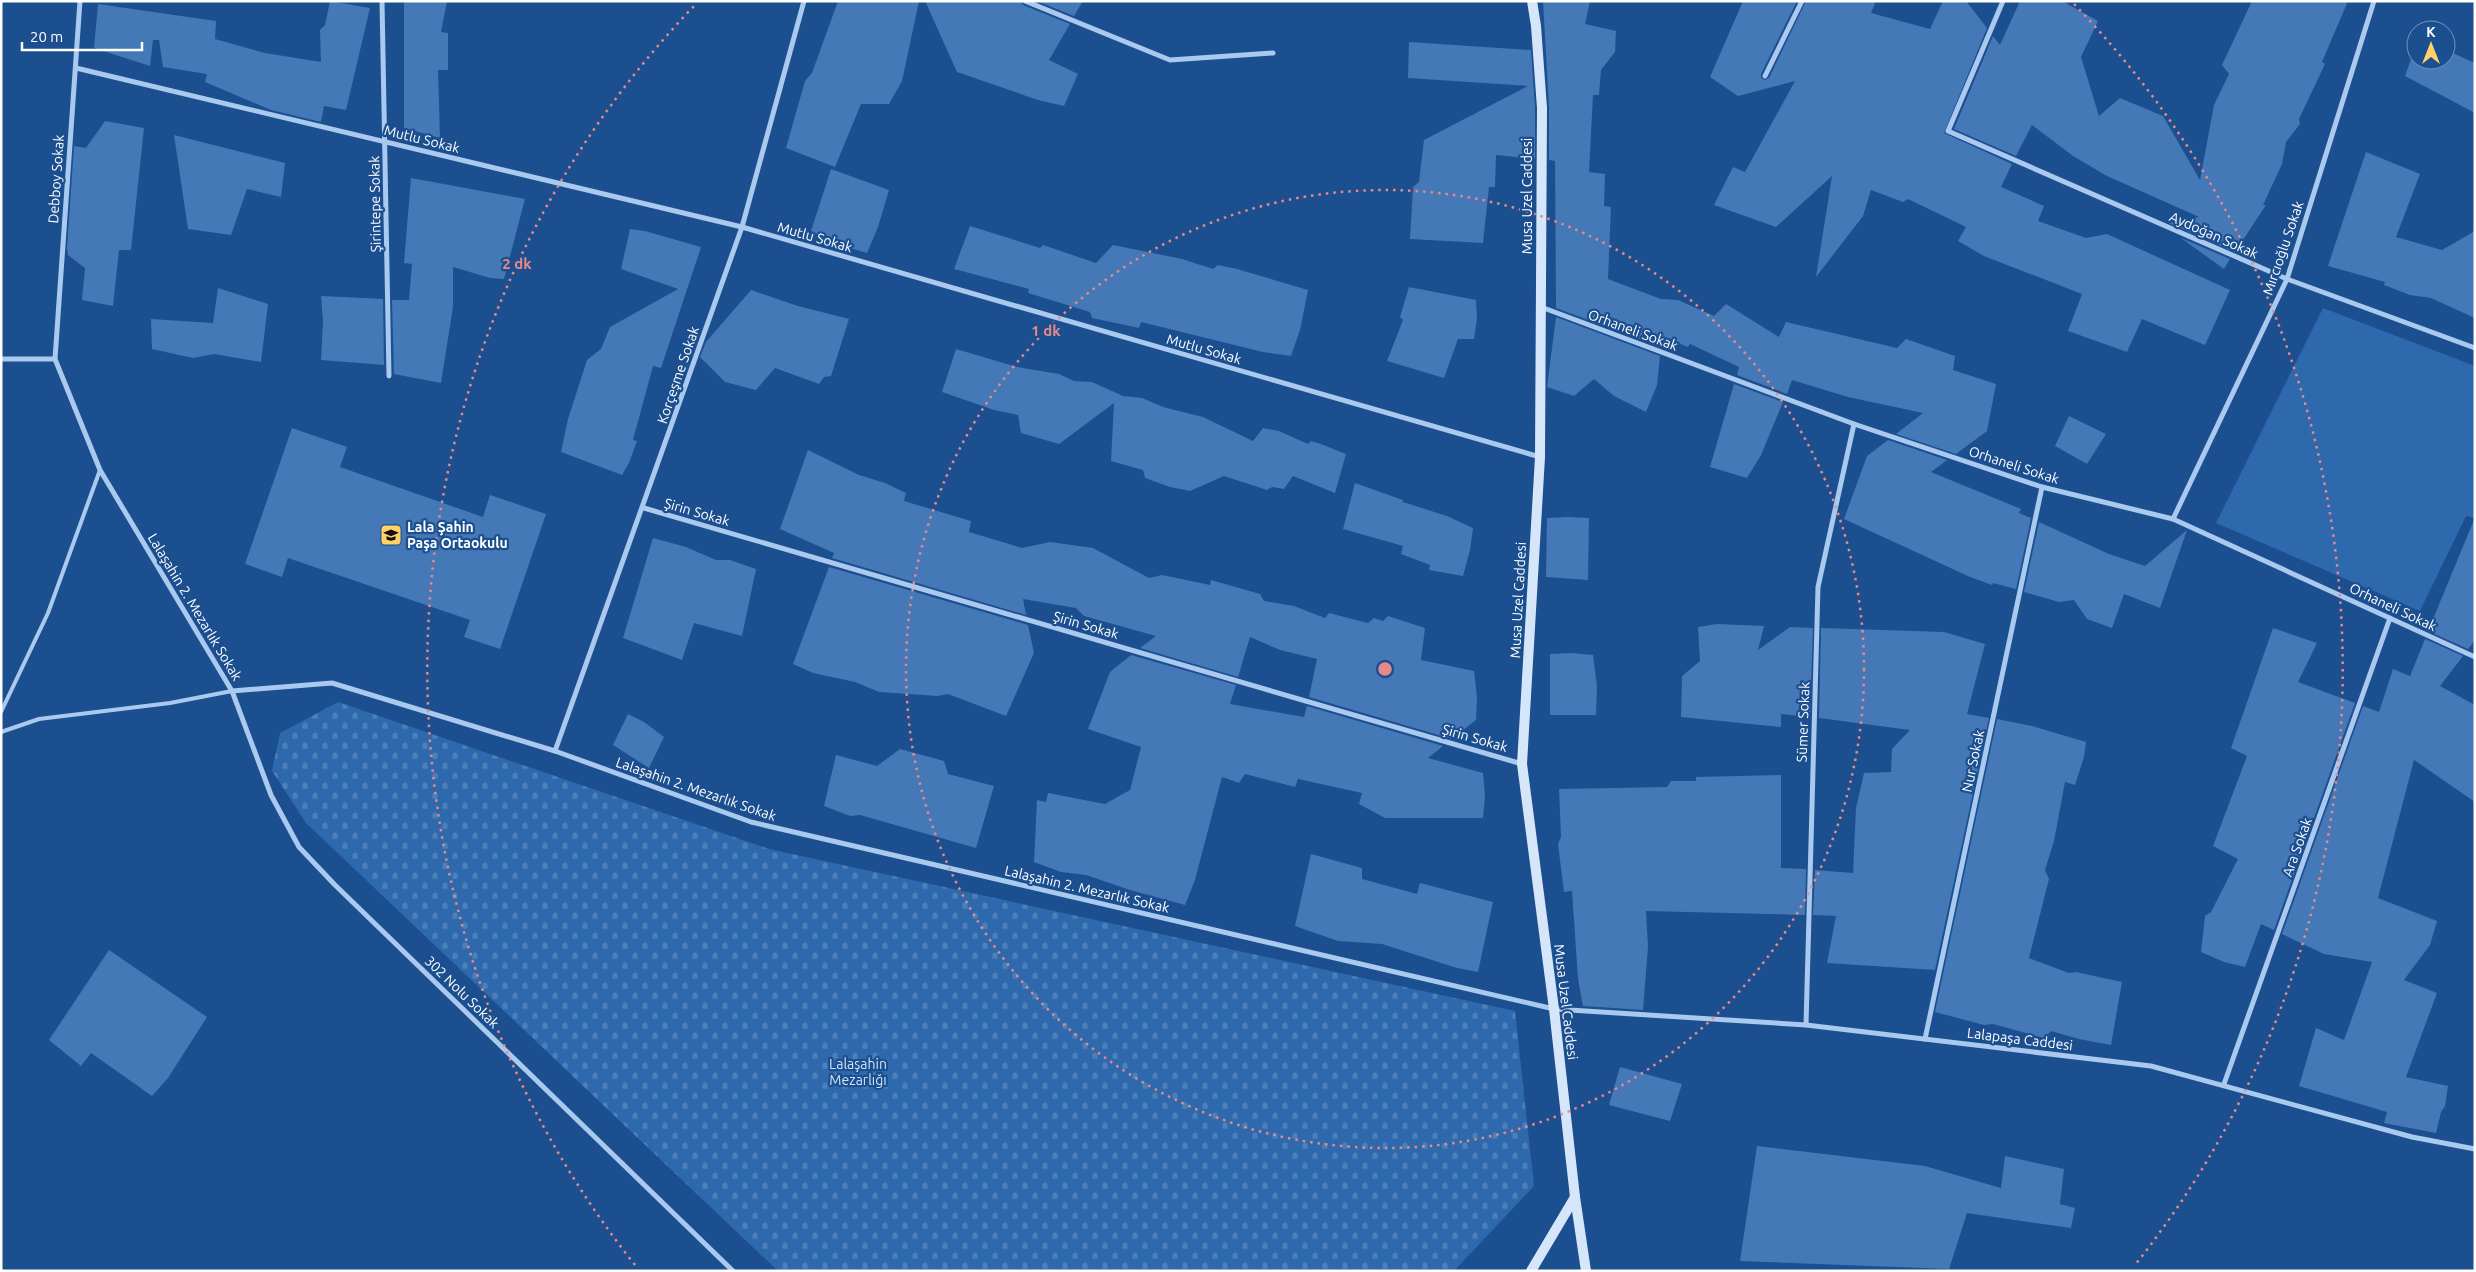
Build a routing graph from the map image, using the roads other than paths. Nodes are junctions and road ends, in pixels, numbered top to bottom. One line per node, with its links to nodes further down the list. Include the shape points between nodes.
1 (80, 1): 10 (street, Debboy Sokak)
2 (382, 1): 12 (street, Şirintepe Sokak)
3 (804, 1): 13 (street, Korçeşme Sokak)
4 (1025, 1): 9 (street, via 1170,60)
5 (1532, 1): 15 (main road, Musa Uzel Caddesi, via 1542,108)
6 (1802, 1): 11 (street)
7 (2003, 1): 14 (street, Aydoğan Sokak, via 1948,131)
8 (2374, 1): 14 (street, Mırcıoğlu Sokak)
9 (1273, 53)
10 (76, 68): 12 (street, Mutlu Sokak); 18 (street, Debboy Sokak)
11 (1765, 76)
12 (386, 142): 13 (street, Mutlu Sokak); 19 (street, Şirintepe Sokak)
13 (742, 227): 21 (street, Mutlu Sokak); 24 (street, Korçeşme Sokak)
14 (2287, 279): 16 (street, Aydoğan Sokak); 25 (street, Mırcıoğlu Sokak)
15 (1541, 307): 20 (street, Orhaneli Sokak); 21 (main road, Musa Uzel Caddesi)
16 (2475, 348)
17 (1, 359): 18 (street)
18 (55, 359): 22 (street, Lalaşahin 2. Mezarlık Sokak)
19 (388, 376)
20 (1854, 424): 23 (street, Orhaneli Sokak); 34 (street, Sümer Sokak, via 1818,587)
21 (1540, 457): 32 (main road, Musa Uzel Caddesi)
22 (100, 470): 28 (street, Lalaşahin 2. Mezarlık Sokak); 29 (lane, via 48,613)
23 (2042, 487): 25 (street, Orhaneli Sokak); 35 (street, Nur Sokak)
24 (644, 508): 31 (street, Korçeşme Sokak); 32 (street, Şirin Sokak)
25 (2173, 519): 26 (street, Orhaneli Sokak)
26 (2390, 618): 27 (street, Orhaneli Sokak); 36 (street, Ara Sokak)
27 (2475, 657)
28 (232, 691): 30 (lane, via 170,703 39,719); 31 (street, Lalaşahin 2. Mezarlık Sokak, via 332,683); 39 (street, 302 Nolu Sokak, via 272,794 298,847)
29 (1, 712)
30 (1, 732)
31 (555, 751): 33 (street, Lalaşahin 2. Mezarlık Sokak, via 751,822)
32 (1522, 764): 33 (main road, Musa Uzel Caddesi)
33 (1554, 1009): 34 (street, Lalapaşa Caddesi); 38 (main road, Musa Uzel Caddesi)
34 (1806, 1025): 35 (street, Lalapaşa Caddesi)
35 (1926, 1039): 36 (street, Lalapaşa Caddesi, via 2151,1066)
36 (2224, 1084): 37 (street, Lalapaşa Caddesi, via 2412,1137)
37 (2475, 1148)
38 (1575, 1197): 40 (main road); 41 (main road, Musa Uzel Caddesi)
39 (733, 1271)
40 (1531, 1271)
41 (1586, 1271)

